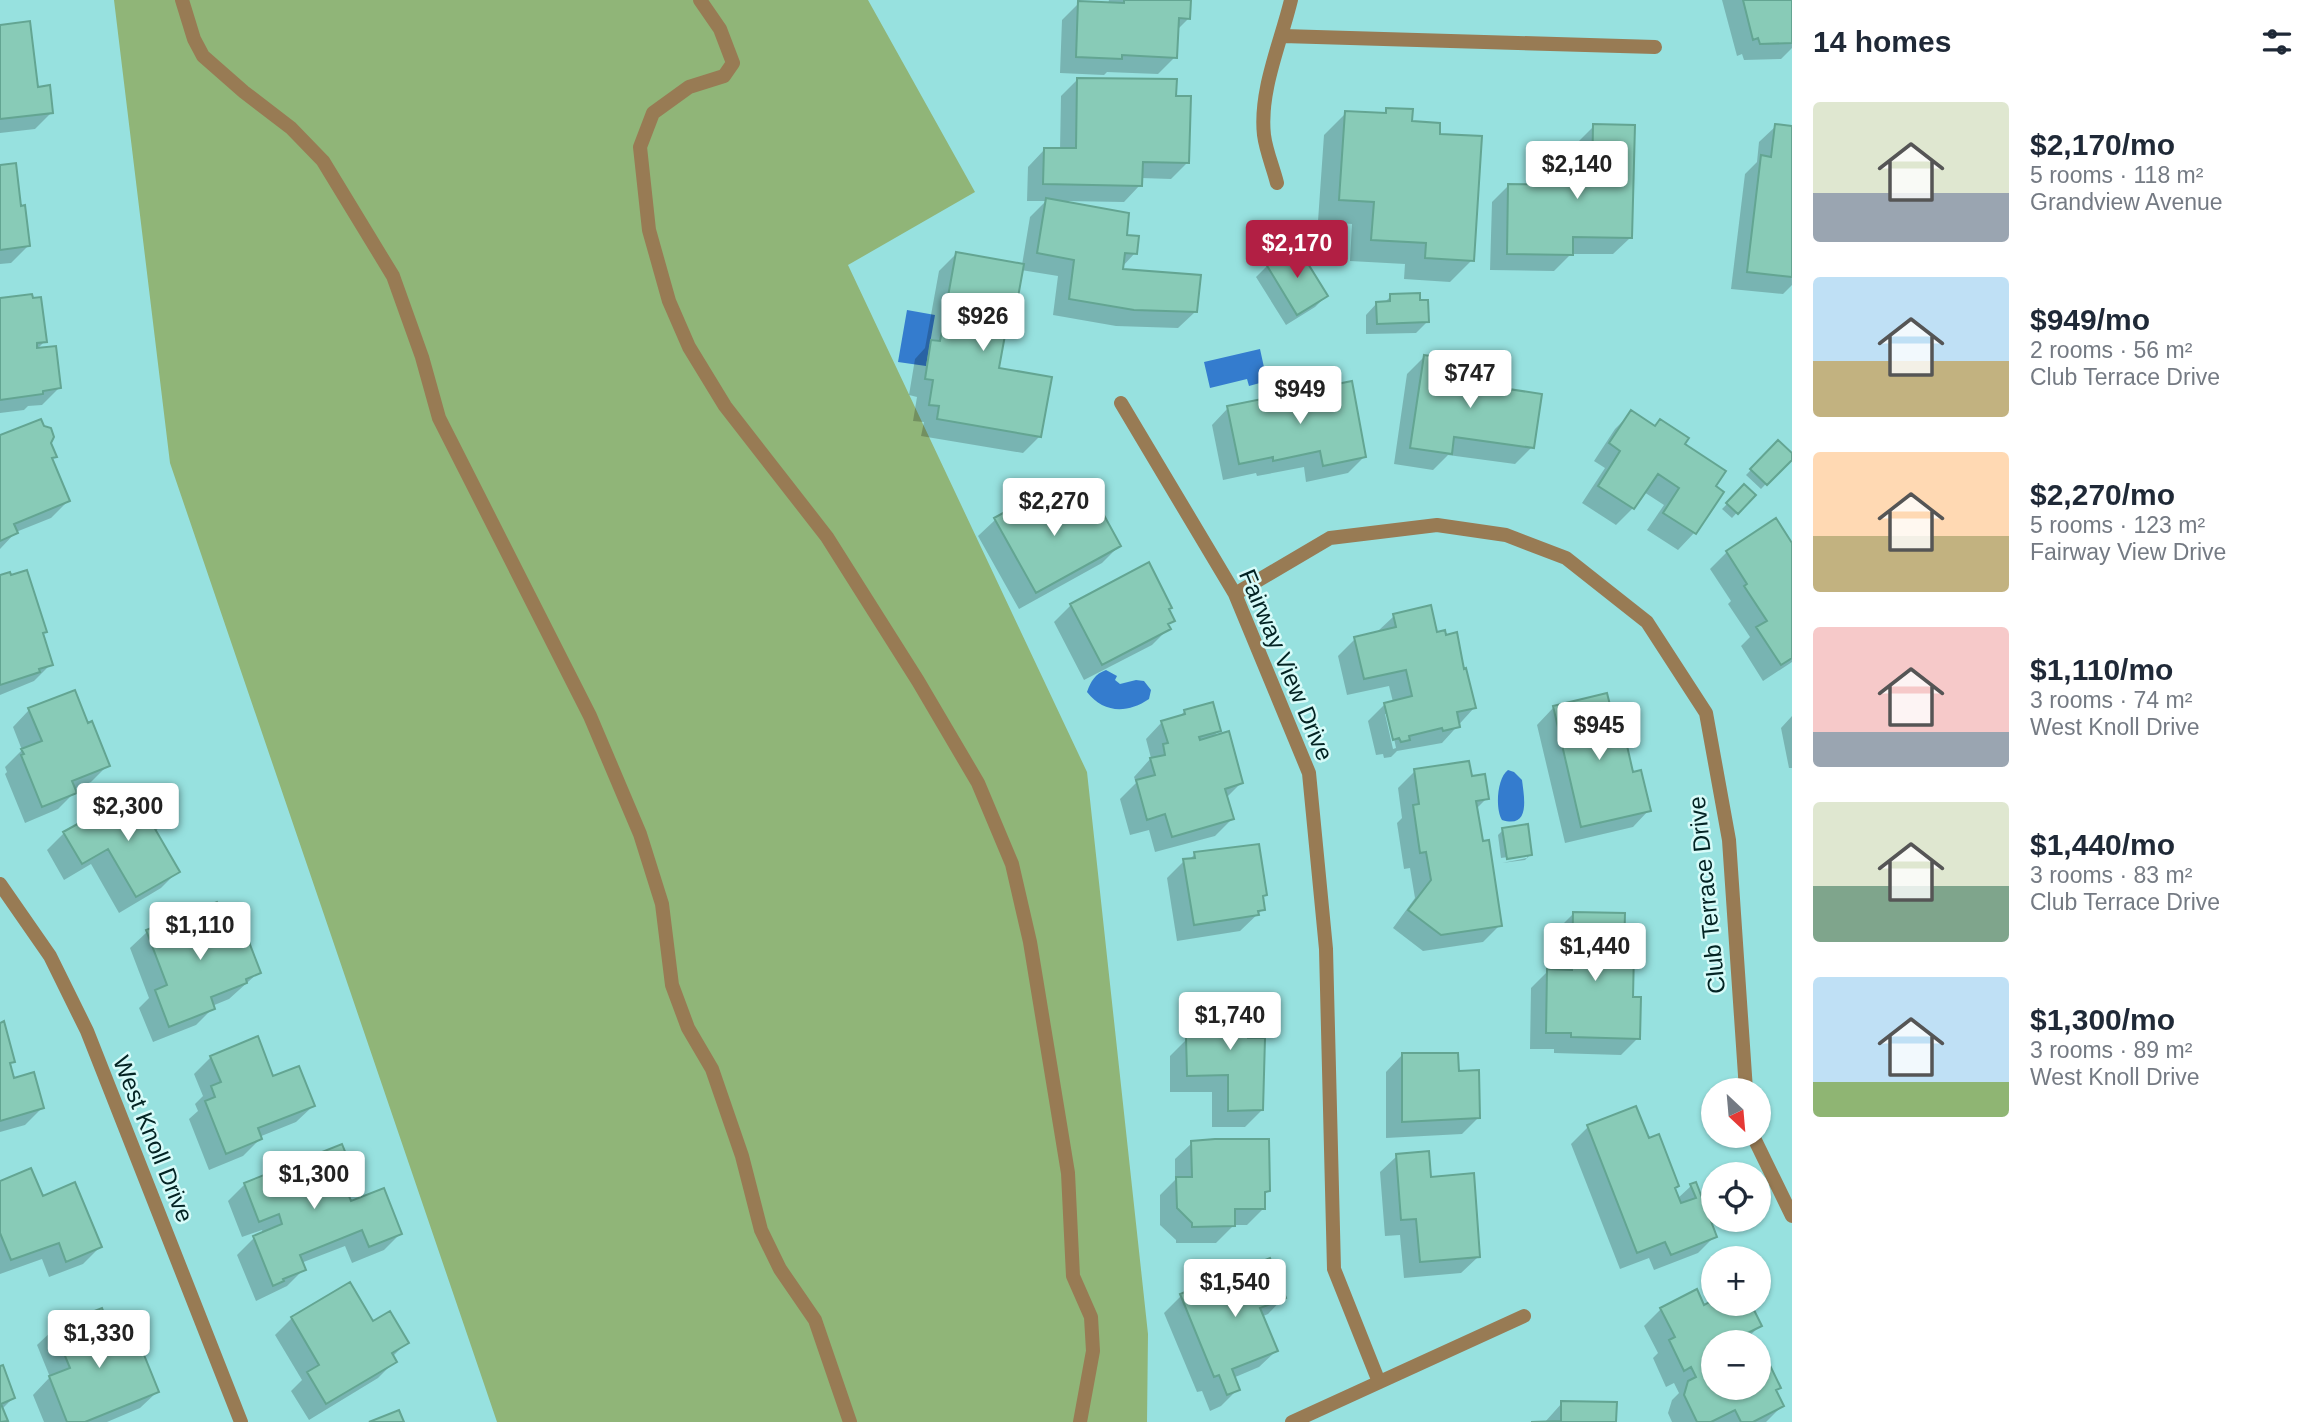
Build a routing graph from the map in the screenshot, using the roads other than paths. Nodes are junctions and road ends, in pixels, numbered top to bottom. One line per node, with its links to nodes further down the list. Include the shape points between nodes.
1 (182, 0): 16 (street, via 203,56 291,128 323,161 393,276 439,418 590,716 640,834 662,904 672,985 688,1028 712,1069 761,1230 780,1269 815,1320)
2 (700, 0): 17 (street, via 720,29 733,63 724,76 688,86 653,113 640,147 649,230 688,347 725,406 827,537 918,681 978,783 1012,864 1030,942 1068,1173 1073,1276 1091,1317 1093,1351)
3 (1291, 0): 4 (street)
4 (1283, 36): 5 (street); 6 (street, via 1266,86 1264,134)
5 (1655, 47)
6 (1277, 183)
7 (1122, 404): 8 (street, Fairway View Drive)
8 (1235, 594): 10 (street, Club Terrace Drive, via 1330,538 1437,525 1506,535 1566,558 1647,622 1706,713 1730,840); 14 (street, Fairway View Drive, via 1309,773 1326,949 1334,1269)
9 (0, 884): 15 (street, West Knoll Drive, via 50,956 87,1031)
10 (1745, 1078)
11 (1759, 1148): 12 (street)
12 (1792, 1216)
13 (1524, 1316): 14 (street)
14 (1378, 1381): 18 (street)
15 (241, 1422)
16 (850, 1422)
17 (1080, 1422)
18 (1292, 1422)

